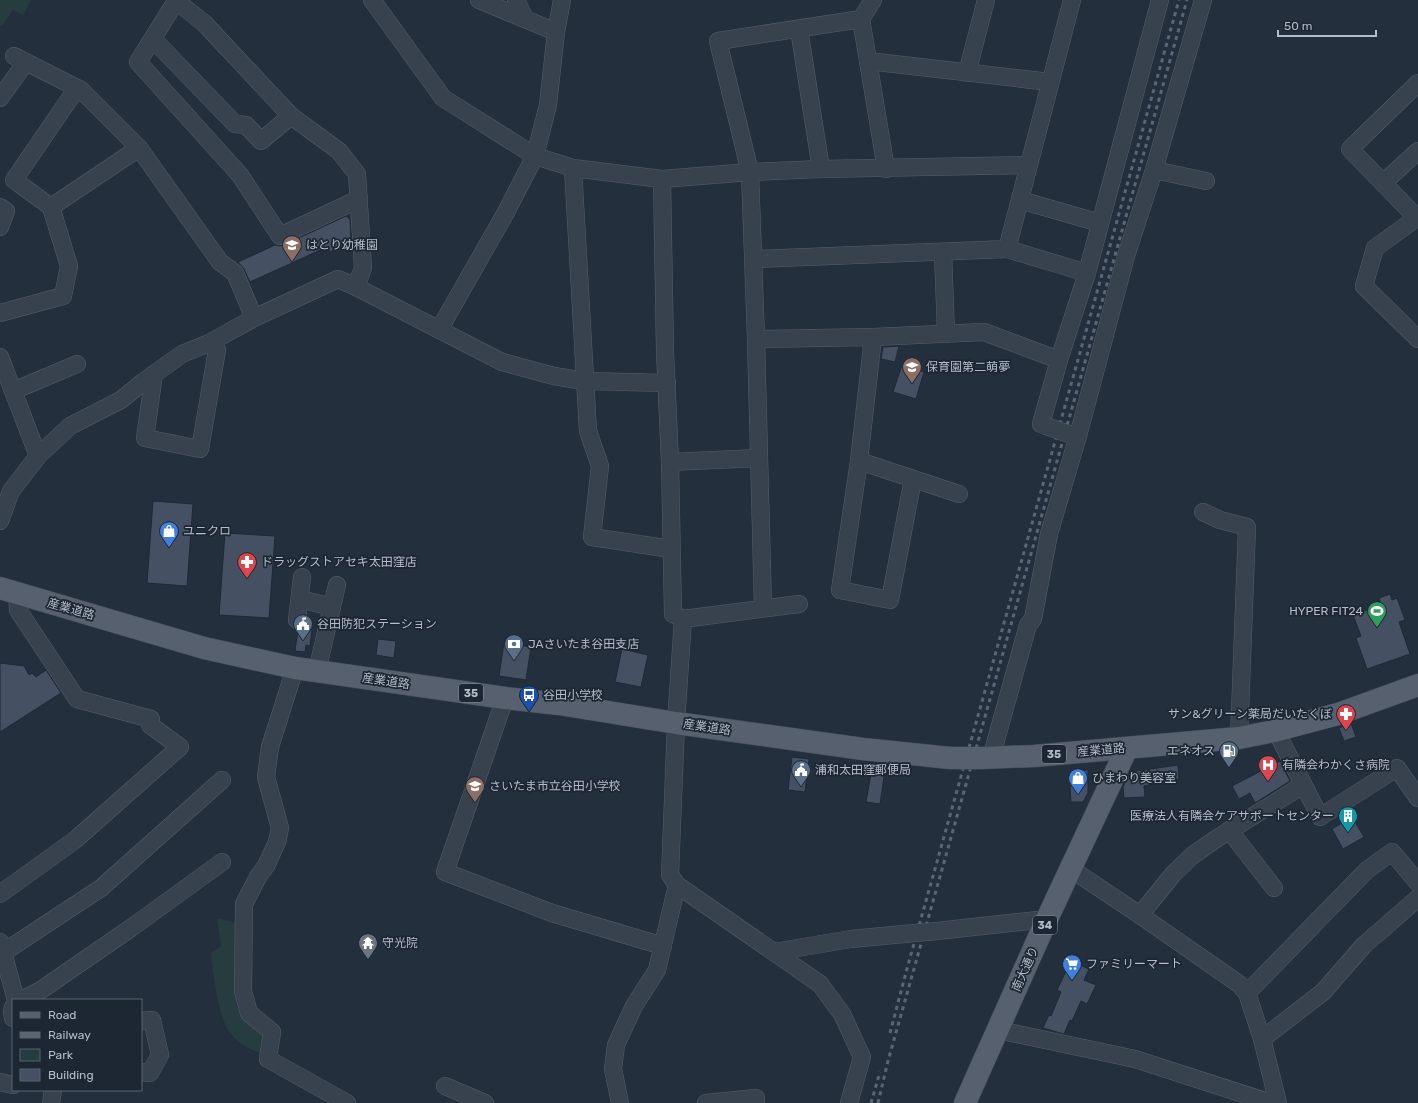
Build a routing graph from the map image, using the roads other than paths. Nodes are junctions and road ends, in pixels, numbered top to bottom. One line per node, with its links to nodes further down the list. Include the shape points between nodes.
1 (175, 0): 15 (street); 22 (street, via 204,23)
2 (372, 0): 25 (street, via 443,98)
3 (479, 0): 11 (street)
4 (516, 0): 11 (street)
5 (562, 0): 14 (street)
6 (873, 0): 12 (street)
7 (986, 0): 17 (street)
8 (1072, 0): 18 (street)
9 (1160, 0): 40 (street)
10 (1203, 0): 30 (street)
11 (525, 19): 14 (street)
12 (861, 19): 13 (street); 16 (street)
13 (799, 29): 28 (street); 31 (street, via 718,41)
14 (556, 32): 25 (street, via 548,105)
15 (153, 39): 22 (street, via 235,124 246,124 261,141); 35 (street, via 138,62 240,175 280,236)
16 (868, 61): 17 (street); 29 (street)
17 (967, 73): 18 (street)
18 (1050, 82): 26 (street)
19 (1418, 83): 34 (street, via 1350,149)
20 (77, 88): 21 (street, via 20,59); 23 (street); 38 (street, via 14,180)
21 (0, 98)
22 (291, 116): 35 (street, via 340,151 357,174)
23 (139, 148): 38 (street); 48 (street, via 220,262 235,273)
24 (1418, 151): 34 (street)
25 (535, 156): 27 (street); 49 (street)
26 (1029, 165): 29 (street); 36 (street)
27 (573, 168): 32 (street); 59 (street)
28 (821, 169): 29 (street); 31 (street)
29 (886, 169)
30 (1154, 170): 33 (street); 62 (street)
31 (750, 172): 32 (street); 44 (street)
32 (662, 179): 60 (street)
33 (1206, 181)
34 (1383, 183): 39 (street)
35 (359, 199): 46 (street, via 363,268)
36 (1020, 200): 40 (street); 42 (street)
37 (0, 207): 41 (street, via 6,211)
38 (51, 208): 47 (street, via 68,266 63,296)
39 (1418, 217): 53 (street, via 1375,248 1364,286)
40 (1100, 222): 45 (street)
41 (0, 227)
42 (1007, 249): 43 (street); 45 (street)
43 (943, 252): 44 (street); 50 (street)
44 (753, 259): 52 (street)
45 (1087, 273): 55 (street)
46 (356, 287): 48 (street, via 338,279); 49 (street)
47 (0, 313)
48 (254, 318): 54 (street)
49 (439, 330): 59 (street, via 502,362)
50 (946, 334): 51 (street); 55 (street, via 984,332)
51 (873, 337): 52 (street); 65 (street)
52 (756, 339): 64 (street)
53 (1418, 339)
54 (209, 343): 58 (street, via 182,354); 58 (street, via 217,350 200,448 146,438)
55 (1059, 360): 62 (street, bridge, via 1041,424)
56 (77, 364): 61 (street)
57 (2, 366): 61 (street)
58 (154, 374): 63 (street, via 121,400 70,426)
59 (584, 381): 60 (street); 72 (street, via 588,431 600,466 592,537)
60 (667, 384): 66 (street)
61 (13, 391): 63 (street)
62 (1073, 435): 90 (street, via 1049,534 1033,619 1028,625)
63 (38, 456): 68 (street)
64 (759, 458): 66 (street); 79 (street)
65 (859, 461): 67 (street); 67 (street, via 840,590 890,600)
66 (670, 462): 72 (street)
67 (913, 479): 69 (street)
68 (6, 489): 71 (street)
69 (959, 494)
70 (1203, 512): 88 (street, via 1220,520 1247,527)
71 (0, 521)
72 (671, 549): 80 (street)
73 (302, 577): 76 (street)
74 (337, 585): 78 (street)
75 (8, 591): 82 (main road, 産業道路 / 35, via 204,648); 100 (street, via 77,699 151,719 150,726 180,747 75,840)
76 (300, 599): 78 (street); 81 (street)
77 (799, 604): 79 (street)
78 (332, 607): 83 (street)
79 (763, 608): 80 (street)
80 (678, 616): 86 (street)
81 (297, 620)
82 (295, 668): 83 (main road, 産業道路 / 35); 120 (street, via 270,748 266,777 280,828 277,842 244,904 243,991 250,1013 272,1032 268,1058)
83 (318, 671): 85 (main road, 産業道路 / 35)
84 (1418, 685): 87 (main road, 産業道路, via 1338,714)
85 (505, 698): 86 (main road, 産業道路 / 35); 105 (street, via 445,872 552,913)
86 (676, 723): 90 (main road, 産業道路 / 35, bridge, via 863,749 950,758); 98 (street, via 670,874)
87 (1276, 731): 88 (main road, 産業道路); 92 (street)
88 (1239, 738): 89 (main road, 産業道路)
89 (1127, 748): 90 (main road, 産業道路 / 35); 96 (main road, 南大通り / 34)
90 (986, 758)
91 (222, 780): 104 (street, via 101,888)
92 (1303, 785): 93 (street, via 1320,817 1397,768); 94 (street)
93 (1418, 798)
94 (1229, 830): 99 (street); 102 (street, via 1193,855 1174,873)
95 (222, 862): 108 (street)
96 (1070, 869): 102 (street); 103 (main road, 南大通り / 34)
97 (1418, 883): 107 (street, via 1392,852 1367,870)
98 (677, 885): 105 (street); 106 (street)
99 (1274, 888)
100 (0, 894)
101 (1418, 898): 113 (street, via 1364,945 1323,992)
102 (1140, 915): 107 (street, via 1239,984)
103 (1047, 918): 106 (street, bridge, via 851,939); 112 (main road, 南大通り / 34)
104 (2, 946): 109 (street)
105 (663, 946): 122 (street, via 657,970 634,1006 616,1045 613,1069)
106 (774, 952): 125 (street, via 820,984 842,1014 862,1057)
107 (1247, 993): 113 (street)
108 (43, 995): 110 (street)
109 (16, 999)
110 (25, 999)
111 (142, 1021): 114 (street, via 152,1020 160,1055 150,1073)
112 (998, 1030): 126 (main road, 南大通り / 34); 127 (street, via 1135,1059)
113 (1262, 1039): 128 (street)
114 (142, 1072)
115 (0, 1082): 116 (street)
116 (12, 1085)
117 (445, 1086): 121 (street)
118 (53, 1091): 119 (street)
119 (51, 1103)
120 (347, 1103)
121 (485, 1103)
122 (620, 1103)
123 (706, 1103): 124 (street, via 756,1098)
124 (756, 1103)
125 (849, 1103)
126 (966, 1103)
127 (1271, 1103)
128 (1278, 1103)

